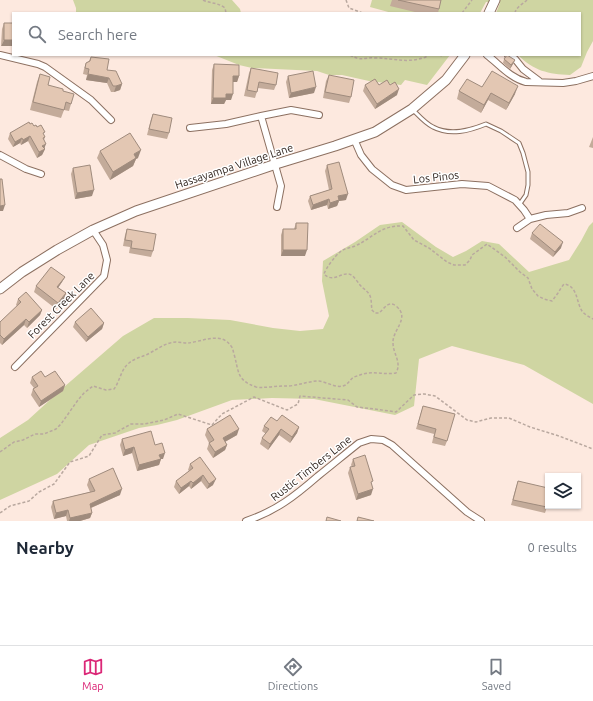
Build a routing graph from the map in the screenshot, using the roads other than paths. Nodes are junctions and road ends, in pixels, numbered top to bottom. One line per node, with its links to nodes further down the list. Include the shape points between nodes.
1 (495, 0): 2 (street)
2 (489, 12)
3 (0, 55): 14 (street, via 45,67 91,100)
4 (464, 56): 11 (street, Hassayampa Village Lane, via 446,80)
5 (488, 56): 8 (street)
6 (510, 56): 7 (street)
7 (522, 67): 8 (street); 10 (street)
8 (514, 76): 10 (street, via 521,81)
9 (593, 76): 10 (street, via 563,83)
10 (539, 81)
11 (412, 109): 16 (street, Hassayampa Village Lane, via 375,132); 20 (lane, via 432,127 458,132 476,129 486,124 518,143 528,172 526,195)
12 (319, 115): 13 (street, via 291,110)
13 (261, 116): 15 (street, via 226,124); 18 (street)
14 (111, 120)
15 (190, 128)
16 (354, 139): 18 (street, Hassayampa Village Lane); 20 (street, Los Pinos, via 361,155 372,169 392,185 406,190 462,184 488,186)
17 (0, 156): 19 (street)
18 (276, 164): 21 (street, via 281,186); 25 (street, Hassayampa Village Lane, via 136,211)
19 (41, 174)
20 (520, 205): 23 (street, Los Pinos)
21 (277, 206)
22 (582, 208): 23 (street)
23 (530, 220): 24 (street)
24 (517, 228)
25 (93, 230): 26 (street, Hassayampa Village Lane, via 22,272); 27 (street, Forest Creek Lane, via 103,245 107,260 104,276)
26 (0, 289)
27 (15, 367)
28 (246, 521): 29 (street, Rustic Timbers Lane, via 281,506 359,443 371,439 383,440 392,445 467,512)
29 (481, 521)

